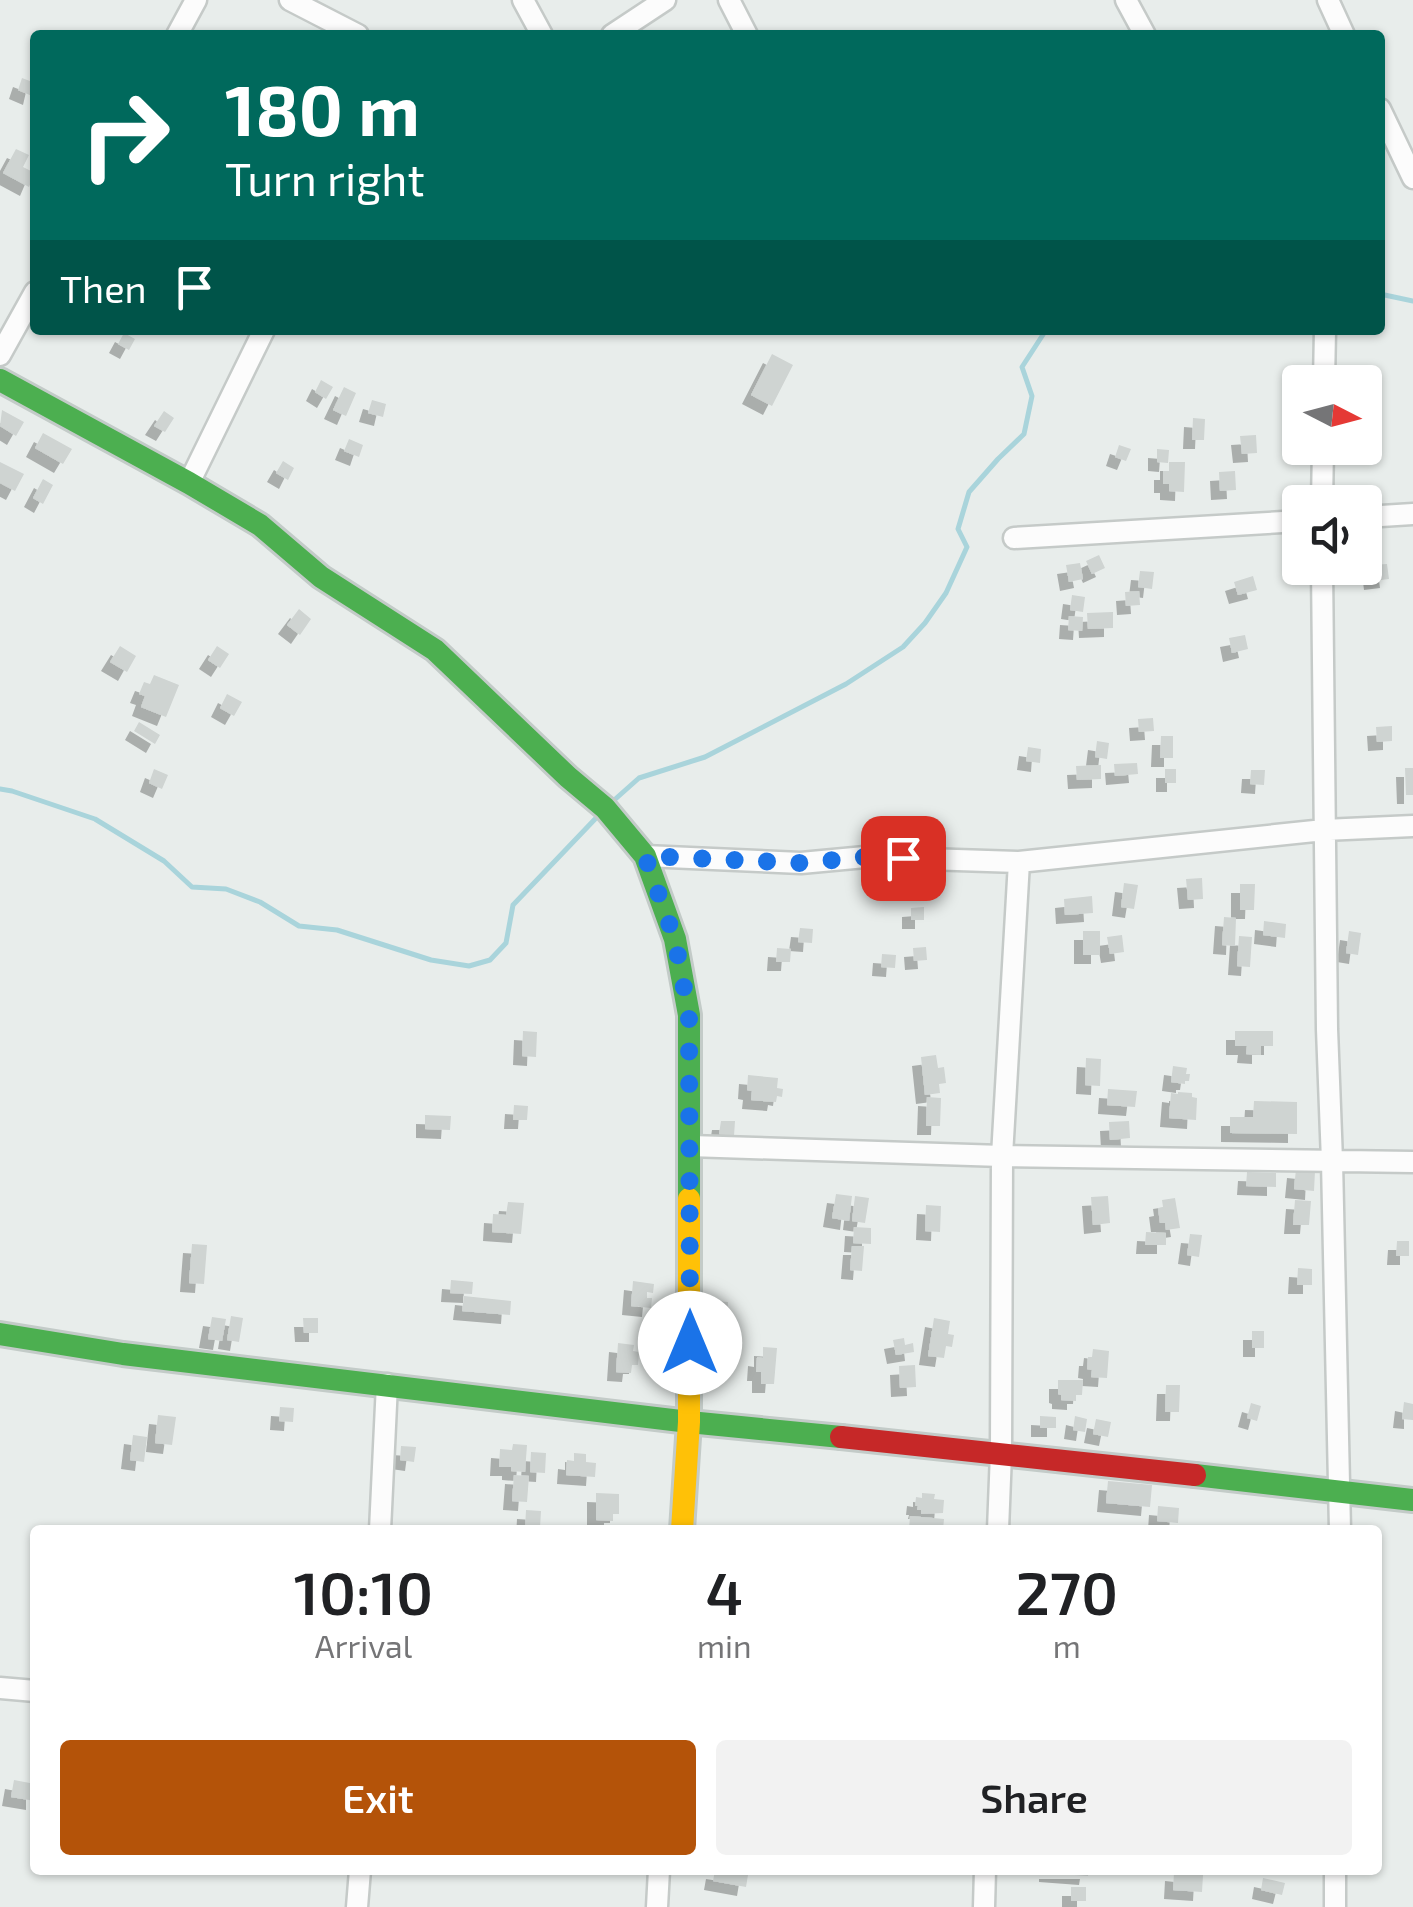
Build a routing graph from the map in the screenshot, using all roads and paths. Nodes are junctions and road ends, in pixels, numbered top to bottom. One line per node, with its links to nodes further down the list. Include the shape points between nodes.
1 (196, 0): 8 (street)
2 (290, 0): 9 (street)
3 (523, 0): 10 (street)
4 (665, 0): 11 (street)
5 (729, 0): 12 (street)
6 (1126, 0): 13 (street)
7 (1328, 0): 14 (street)
8 (179, 30)
9 (348, 30)
10 (539, 30)
11 (620, 30)
12 (744, 30)
13 (1142, 30)
14 (1342, 30)
15 (1385, 119): 16 (street)
16 (1413, 178)
17 (30, 301): 20 (street)
18 (262, 335): 23 (street)
19 (1325, 335): 21 (street)
20 (0, 355)
21 (1324, 365)
22 (0, 380): 23 (street)
23 (189, 483): 31 (street, via 260,525 320,576 434,650 605,808)
24 (1413, 514): 25 (street)
25 (1382, 516)
26 (1282, 522): 27 (street)
27 (1014, 538)
28 (1322, 585): 30 (street)
29 (1413, 826): 30 (street)
30 (1324, 830): 32 (street); 35 (street)
31 (645, 856): 32 (street); 33 (street, via 675,940 689,1015)
32 (1019, 862): 34 (street)
33 (690, 1146): 34 (street); 39 (street)
34 (1002, 1156): 35 (street); 40 (street)
35 (1332, 1161): 36 (street); 41 (street)
36 (1413, 1162)
37 (0, 1334): 38 (street)
38 (387, 1384): 39 (street); 43 (street)
39 (690, 1422): 40 (street); 44 (street)
40 (1001, 1453): 41 (street); 45 (street)
41 (1341, 1492): 42 (street); 46 (street)
42 (1413, 1500)
43 (380, 1525)
44 (682, 1525)
45 (998, 1525)
46 (1340, 1525)
47 (0, 1688): 48 (street)
48 (30, 1691)
49 (360, 1875): 53 (street)
50 (659, 1875): 54 (street)
51 (985, 1875): 55 (street)
52 (1335, 1875): 56 (street)
53 (357, 1907)
54 (657, 1907)
55 (984, 1907)
56 (1335, 1907)

